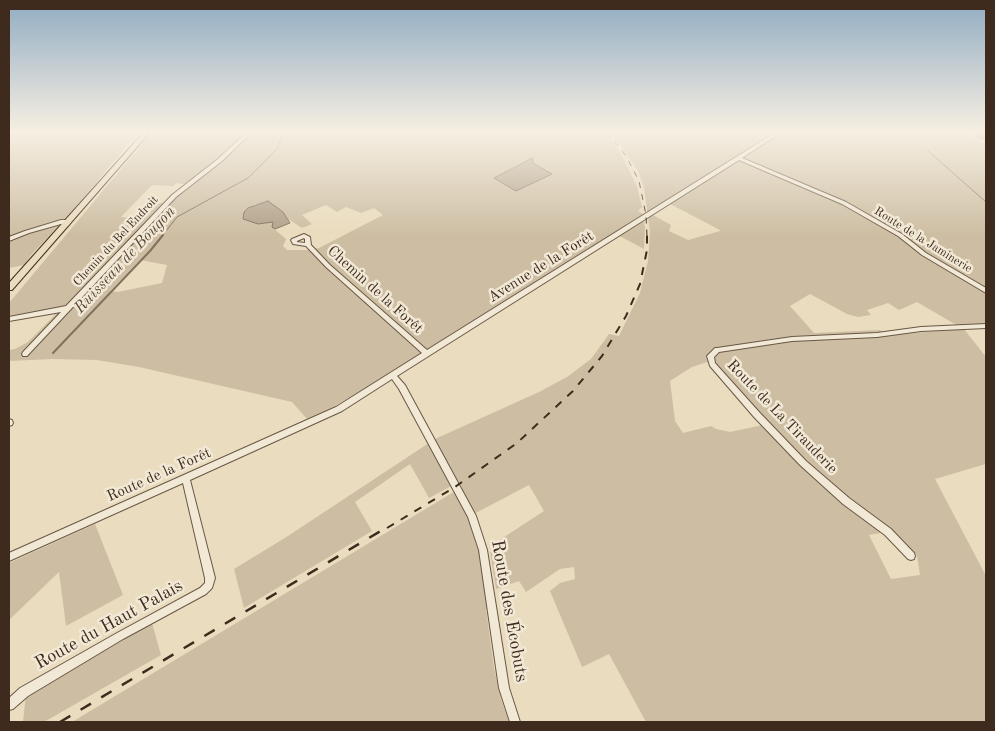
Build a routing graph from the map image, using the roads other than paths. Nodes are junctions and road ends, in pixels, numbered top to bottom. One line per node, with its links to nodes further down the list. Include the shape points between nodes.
1 (118, 166): 5 (main road)
2 (212, 166): 12 (street, Chemin du Bel Endroit, via 174,196)
3 (725, 166): 16 (street, Avenue de la Forêt)
4 (757, 166): 10 (street, Route de la Jaminerie, via 844,203 893,230 924,254)
5 (64, 227): 6 (street); 6 (street); 9 (main road); 11 (main road)
6 (35, 230): 7 (street)
7 (9, 239)
8 (308, 244): 16 (street, Chemin de la Forêt, via 328,266)
9 (9, 288)
10 (986, 291)
11 (9, 293)
12 (69, 308): 13 (street, Chemin du Bel Endroit); 15 (street, Chemin du Bel Endroit)
13 (9, 319)
14 (986, 326): 20 (street, Route de La Tirauderie, via 762,342 717,350 710,356 718,371 803,463 888,532)
15 (25, 354)
16 (427, 354): 17 (street, Avenue de la Forêt)
17 (393, 376): 18 (street, Avenue de la Forêt); 23 (street, Route des Écobuts, via 472,516 480,541 504,688)
18 (321, 418): 19 (street, Route de la Forêt)
19 (186, 478): 21 (street, Route de la Forêt); 22 (street, Route du Haut Palais, via 209,585 24,692)
20 (910, 556)
21 (9, 557)
22 (9, 706)
23 (515, 722)

